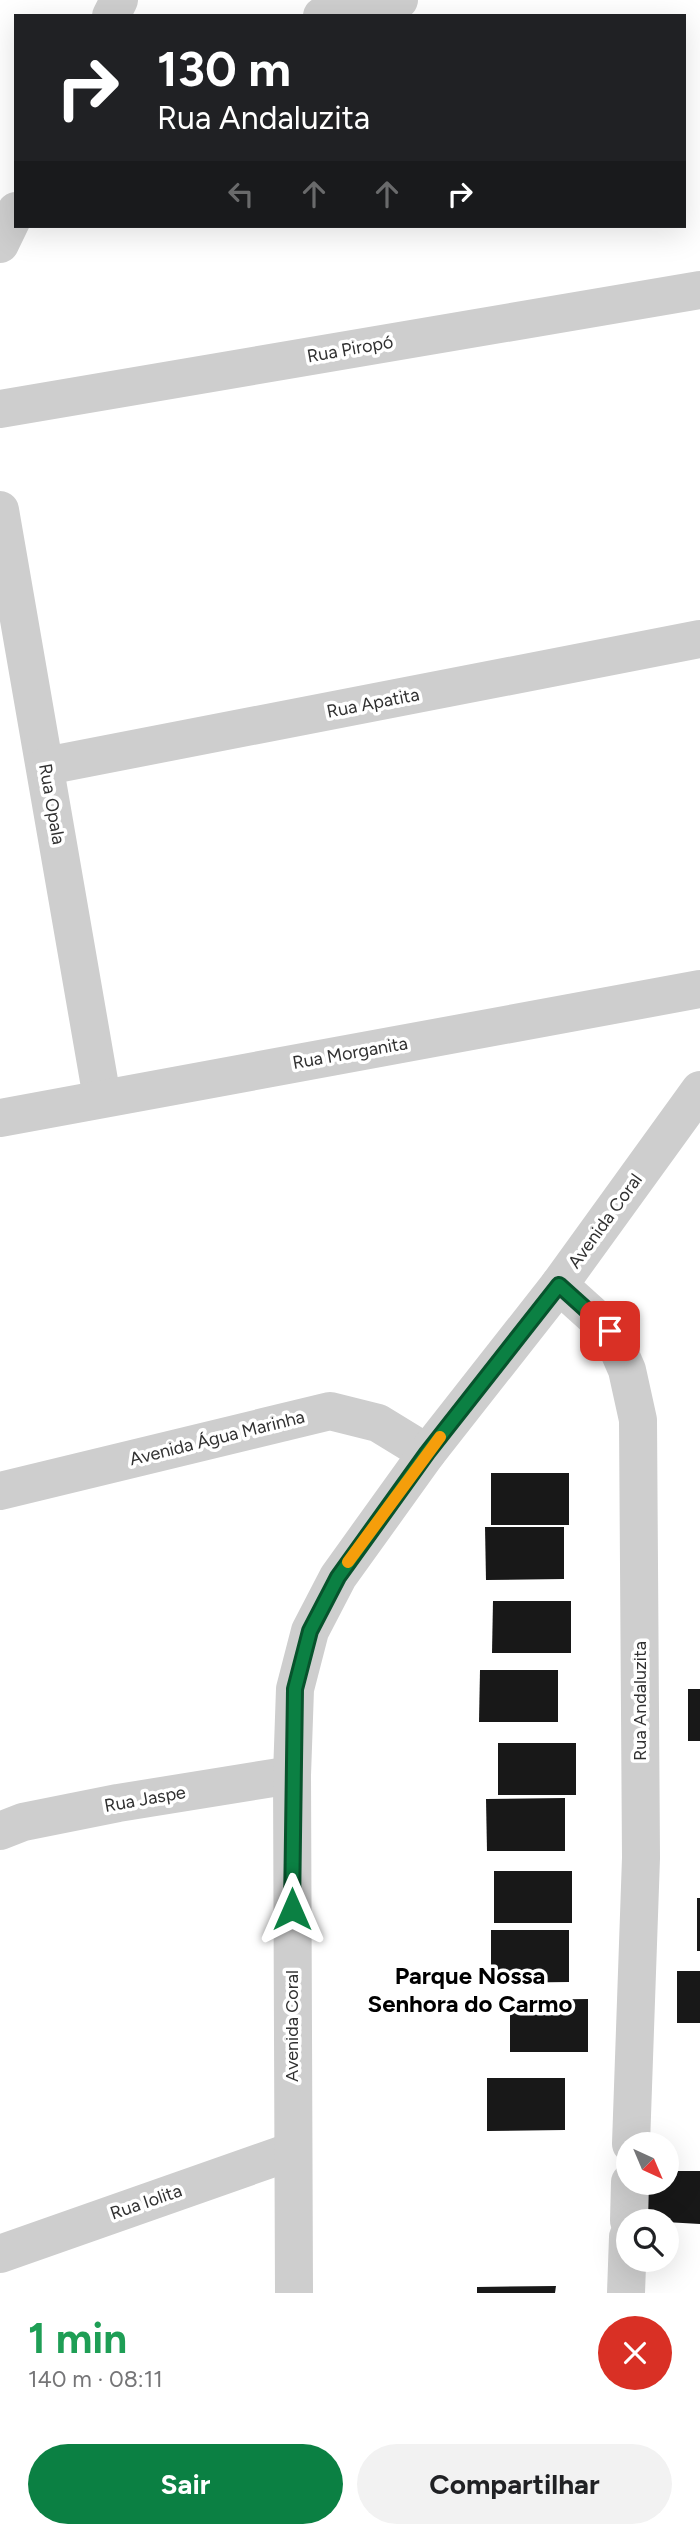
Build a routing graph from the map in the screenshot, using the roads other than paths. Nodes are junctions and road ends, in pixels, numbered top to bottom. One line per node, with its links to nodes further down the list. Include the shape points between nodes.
1 (399, 0): 2 (street)
2 (332, 14)
3 (14, 215): 4 (street)
4 (0, 244)
5 (700, 290): 6 (street, Rua Piropó)
6 (0, 409)
7 (0, 510): 9 (street, Rua Opala)
8 (700, 639): 9 (street, Rua Apatita)
9 (46, 766): 12 (street, Rua Opala)
10 (700, 989): 12 (street, Rua Morganita)
11 (700, 1090): 14 (street, Avenida Coral)
12 (102, 1098): 13 (street, Rua Morganita)
13 (0, 1118)
14 (559, 1285): 15 (street, Avenida Coral); 19 (street, Rua Andaluzita, via 610,1331 627,1370 638,1420 640,1858)
15 (427, 1453): 16 (street, Avenida Água Marinha, via 378,1423 330,1411); 17 (street, Avenida Coral, via 338,1577 310,1631 295,1689)
16 (0, 1490)
17 (292, 1775): 18 (street, Rua Jaspe, via 118,1803); 20 (street, Avenida Coral)
18 (0, 1831)
19 (631, 2132)
20 (293, 2151): 21 (street, Rua Iolita); 23 (street, Avenida Coral)
21 (0, 2254)
22 (627, 2272): 24 (street)
23 (294, 2293)
24 (626, 2293)

